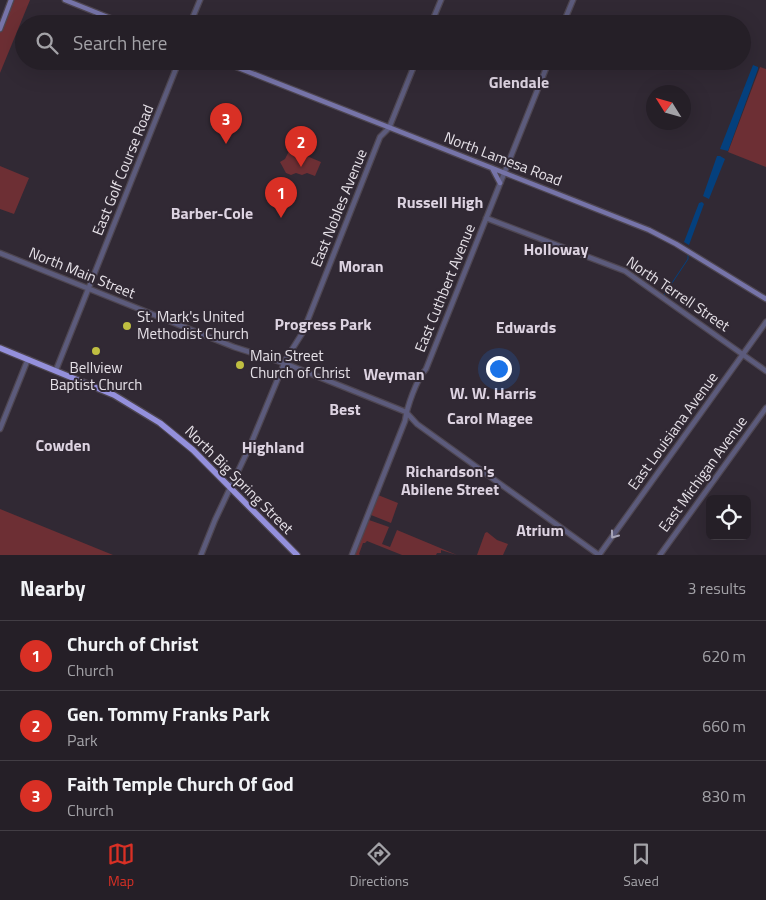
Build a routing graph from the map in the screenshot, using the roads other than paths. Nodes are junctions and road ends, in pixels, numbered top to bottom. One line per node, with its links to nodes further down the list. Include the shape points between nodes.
1 (11, 0): 10 (main road)
2 (65, 0): 6 (main road)
3 (200, 0): 7 (street)
4 (441, 0): 8 (street)
5 (573, 0): 9 (street)
6 (102, 15)
7 (194, 15)
8 (435, 15)
9 (567, 15)
10 (0, 29)
11 (176, 70): 21 (street, East Golf Course Road)
12 (244, 70): 15 (main road, North Lamesa Road)
13 (412, 70): 15 (street, East Nobles Avenue)
14 (545, 70): 17 (street, East Cuthbert Avenue)
15 (389, 128): 16 (main road, North Lamesa Road); 27 (street, East Nobles Avenue, via 380,137 303,332)
16 (492, 168): 17 (main road, North Lamesa Road); 18 (main road)
17 (504, 173): 18 (street, East Cuthbert Avenue); 22 (main road, North Lamesa Road, via 649,230)
18 (500, 183): 19 (street, East Cuthbert Avenue)
19 (486, 218): 25 (street, North Terrell Street, via 625,270); 31 (street, East Cuthbert Avenue)
20 (0, 253): 21 (street, North Main Street)
21 (89, 288): 27 (street, North Main Street, via 234,347); 28 (street, East Golf Course Road)
22 (766, 299)
23 (766, 322): 25 (street, East Louisiana Avenue)
24 (0, 348): 26 (highway, North Big Spring Street)
25 (743, 354): 29 (street, North Terrell Street); 37 (street, East Louisiana Avenue, one-way to 37)
26 (28, 359): 28 (highway, North Big Spring Street); 32 (street)
27 (284, 363): 31 (street, North Main Street); 33 (street, East Nobles Avenue)
28 (56, 370): 33 (highway, North Big Spring Street, via 114,395 160,423 193,450)
29 (766, 371)
30 (766, 408): 38 (street, East Michigan Avenue)
31 (406, 412): 36 (street, East Cuthbert Avenue); 37 (street, North Main Street, via 417,424)
32 (0, 429)
33 (230, 488): 34 (street, East Nobles Avenue); 35 (highway, North Big Spring Street)
34 (201, 555)
35 (297, 555)
36 (352, 555)
37 (599, 555)
38 (660, 555)

